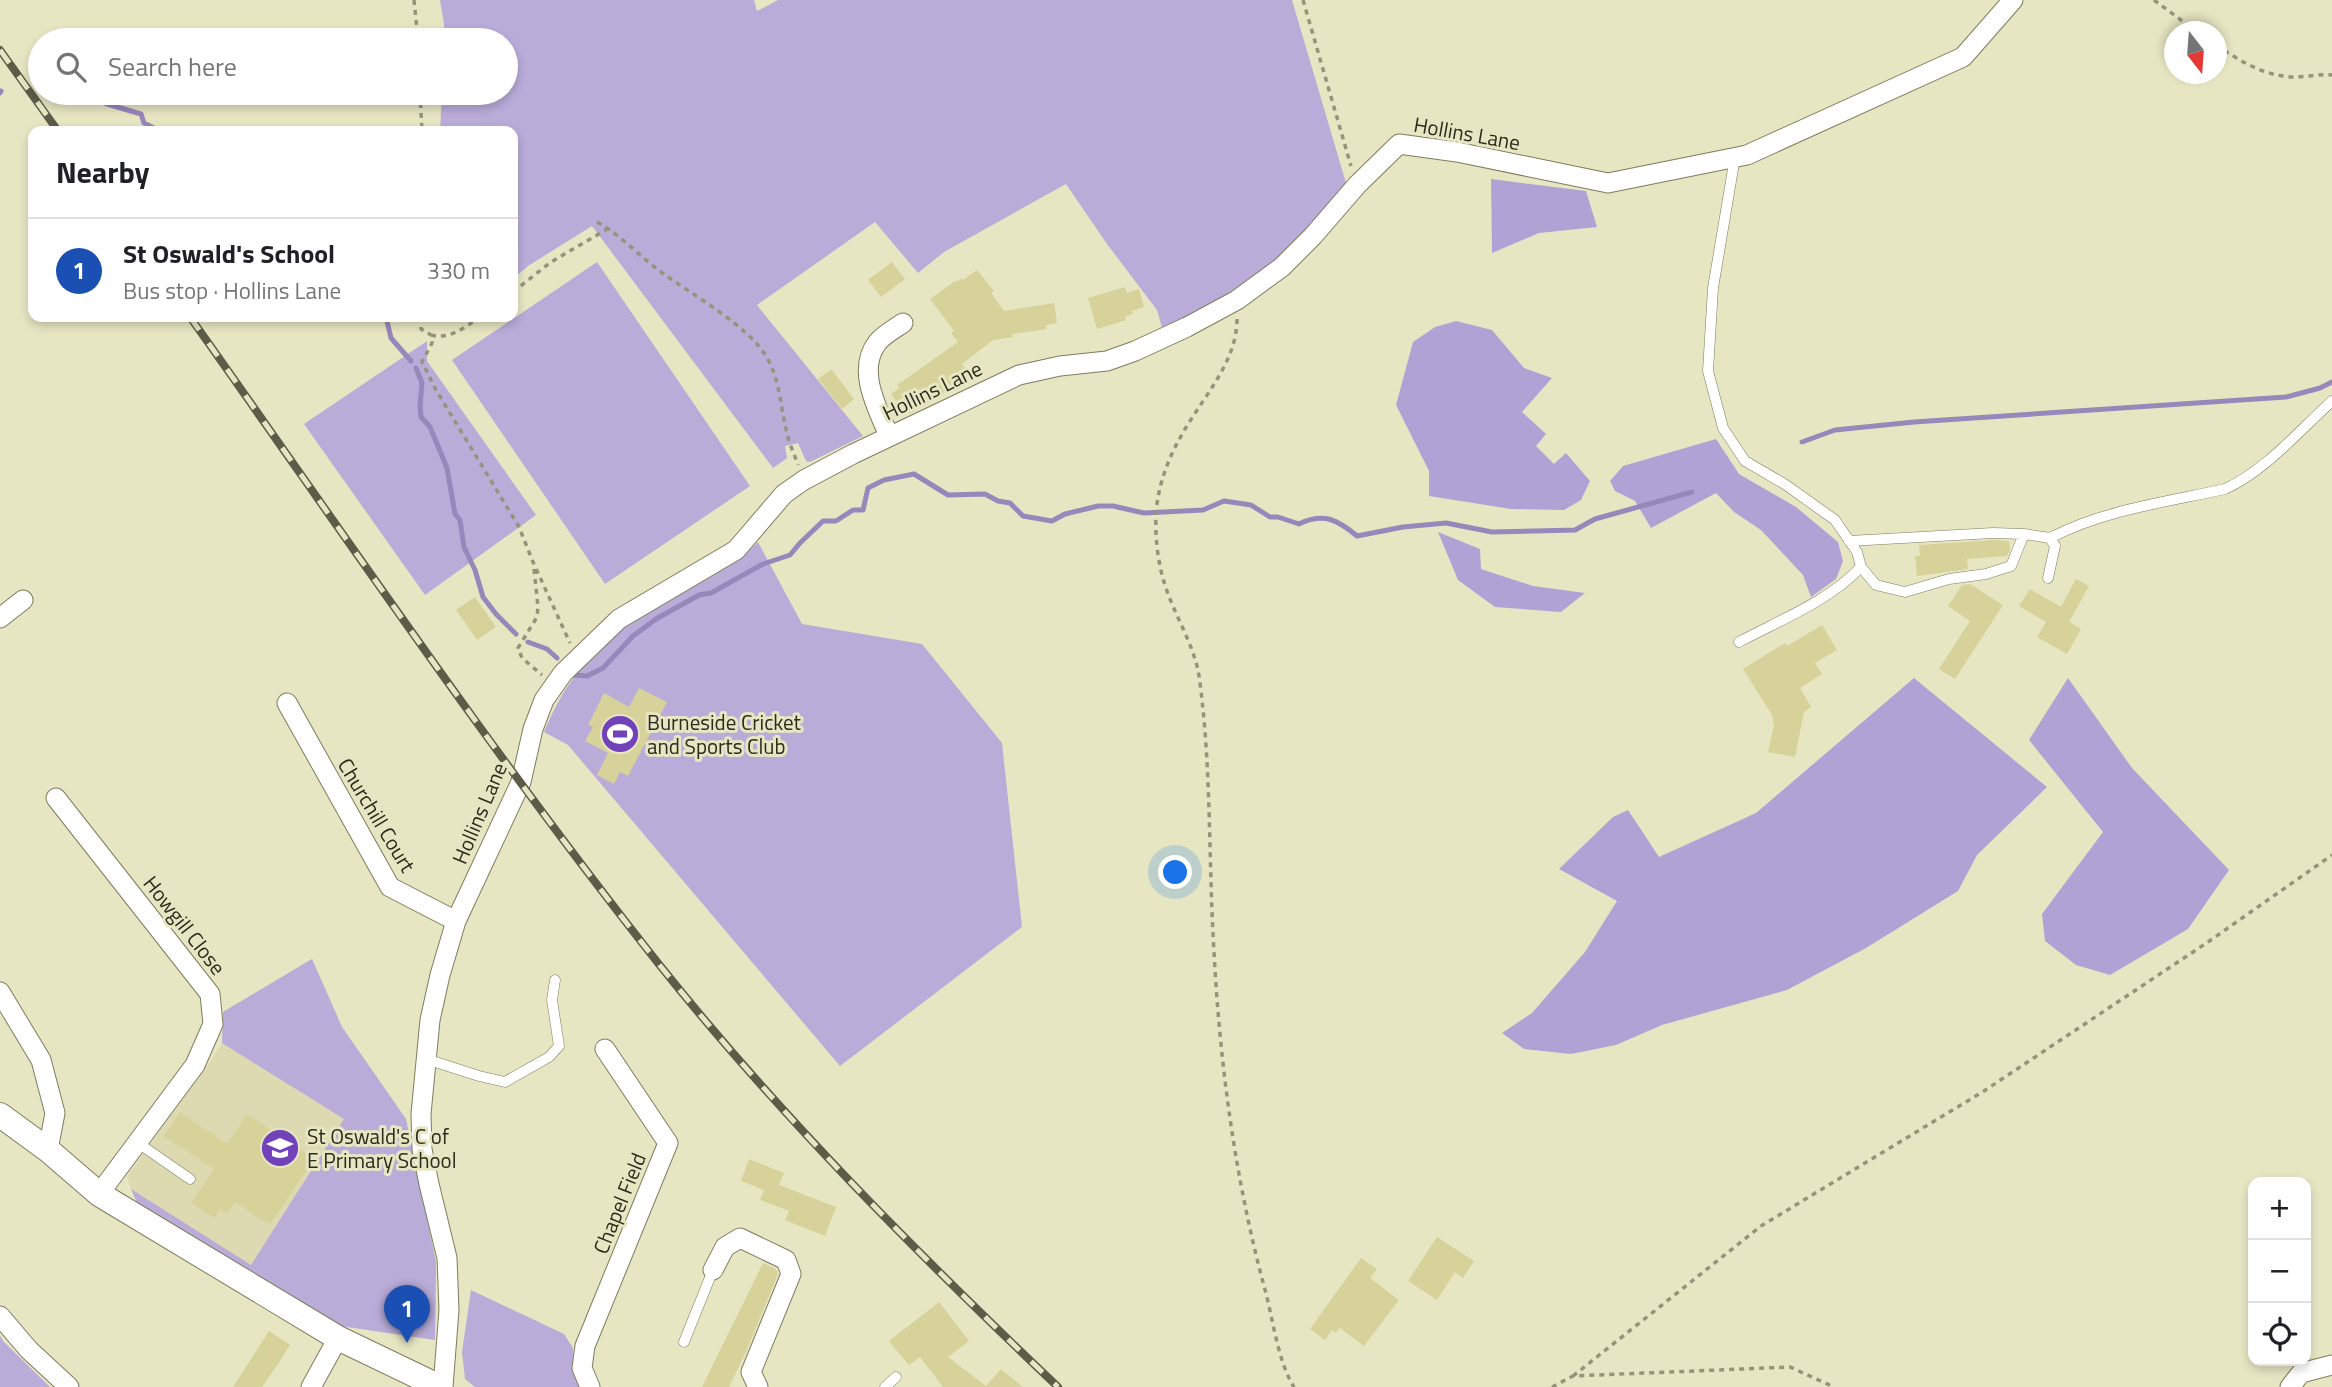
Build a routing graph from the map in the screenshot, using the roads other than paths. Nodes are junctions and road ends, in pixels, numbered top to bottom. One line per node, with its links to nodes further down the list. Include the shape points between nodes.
1 (2013, 0): 2 (street, Hollins Lane, via 1963,57)
2 (1735, 157): 5 (street, Hollins Lane, via 1608,183 1399,144 1282,267 1237,300 1135,351 1107,361 1019,375); 8 (lane, via 1713,288 1708,371 1723,428 1745,461 1835,520)
3 (903, 323): 5 (street, via 878,341 869,358 869,380)
4 (2332, 401): 7 (lane, via 2255,470 2225,489 2107,515)
5 (889, 436): 16 (street, Hollins Lane, via 784,494 736,550 619,619 578,659 544,701 520,782)
6 (2024, 534): 7 (lane); 8 (lane); 9 (lane, via 2011,566 1905,592 1876,585)
7 (2050, 538): 10 (lane, via 2055,546)
8 (1849, 541): 9 (lane)
9 (1861, 567): 13 (lane, via 1821,598)
10 (2048, 578)
11 (23, 600): 12 (street)
12 (0, 618)
13 (1739, 642)
14 (287, 703): 16 (street, Churchill Court, via 390,887)
15 (56, 798): 22 (street, Howgill Close, via 211,995 214,1024 195,1065)
16 (456, 921): 20 (street, Hollins Lane, via 432,1008)
17 (555, 980): 20 (lane, via 552,1000 559,1046 549,1058 505,1082)
18 (0, 992): 23 (street, via 41,1060 55,1113)
19 (605, 1049): 35 (street, Chapel Field, via 668,1143 585,1346 582,1368)
20 (426, 1059): 34 (street, Hollins Lane, via 422,1149 447,1258 449,1310)
21 (0, 1115): 23 (street)
22 (138, 1143): 24 (lane); 25 (street, Howgill Close)
23 (48, 1150): 25 (street)
24 (190, 1179)
25 (99, 1194): 28 (street)
26 (713, 1270): 29 (lane); 36 (street, via 725,1247 740,1238 786,1259 791,1274 751,1372)
27 (0, 1316): 32 (street)
28 (338, 1338): 33 (street); 34 (street)
29 (684, 1342)
30 (2332, 1365): 38 (street, via 2301,1373)
31 (896, 1377): 37 (lane)
32 (69, 1387)
33 (311, 1387)
34 (441, 1387)
35 (590, 1387)
36 (758, 1387)
37 (885, 1387)
38 (2290, 1387)

